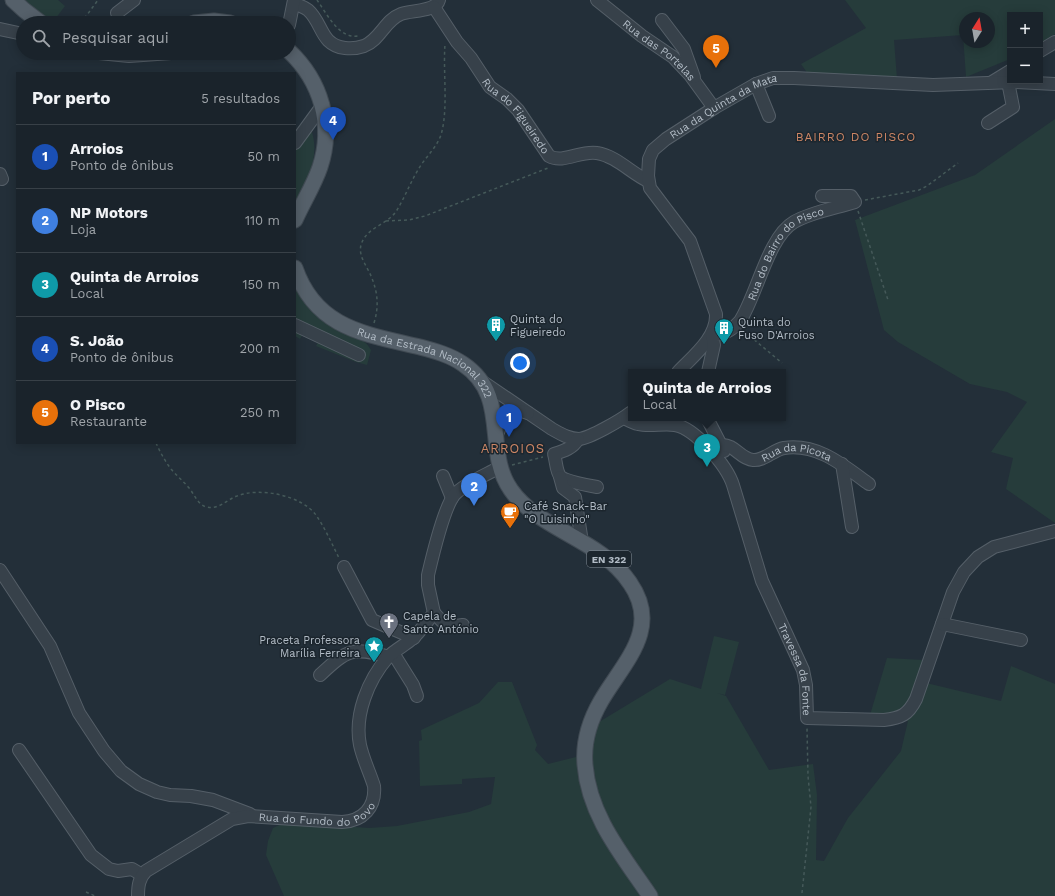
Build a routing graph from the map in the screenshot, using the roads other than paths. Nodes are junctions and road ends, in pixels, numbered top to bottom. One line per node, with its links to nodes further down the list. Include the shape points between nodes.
1 (13, 0): 7 (main road)
2 (134, 0): 6 (street)
3 (597, 0): 16 (street, Rua das Portelas, via 673,57)
4 (294, 2): 5 (street, via 309,12 331,43 351,48 371,42 398,15); 8 (street)
5 (437, 4): 27 (street, Rua do Figueiredo, via 447,28 457,42 490,87 518,110 548,156 559,158 590,152 601,154)
6 (117, 13)
7 (32, 16)
8 (291, 16)
9 (662, 20): 16 (street, via 684,49)
10 (0, 29): 11 (street)
11 (16, 32)
12 (1055, 42): 13 (street)
13 (1043, 49)
14 (296, 58): 21 (main road, via 312,78)
15 (1007, 77): 18 (street, Rua da Quinta da Mata, via 991,83 933,85 794,78 774,78)
16 (695, 81): 22 (street, Rua das Portelas)
17 (1043, 82): 20 (street, Rua da Quinta da Mata)
18 (756, 84): 22 (street, Rua da Quinta da Mata); 23 (street)
19 (1010, 84): 24 (street, via 1013,107)
20 (1055, 84)
21 (322, 106): 25 (street); 29 (main road, via 325,129 322,161)
22 (714, 108): 27 (street, Rua da Quinta da Mata, via 653,150 648,164)
23 (769, 116)
24 (988, 123)
25 (300, 131): 26 (street)
26 (296, 141)
27 (648, 181): 32 (street, via 653,193 692,246 715,309 716,319)
28 (822, 196): 32 (street, Rua do Bairro do Pisco, via 849,196 855,202 801,218 784,230 772,249 742,319 721,334)
29 (296, 218)
30 (296, 270): 36 (main road, Rua da Estrada Nacional 322 / EN 322, via 307,293 329,317 346,327 451,357 465,365)
31 (296, 325): 33 (street)
32 (712, 334): 34 (street); 35 (street, via 714,345)
33 (359, 354)
34 (681, 369)
35 (709, 369)
36 (478, 378): 37 (street); 38 (main road, Rua da Estrada Nacional 322 / EN 322)
37 (514, 403): 38 (street, via 500,400); 39 (street)
38 (492, 406): 39 (street); 43 (main road, Rua da Estrada Nacional 322 / EN 322)
39 (528, 413): 43 (street, via 513,411 507,415); 44 (street, via 563,435)
40 (627, 415): 44 (street, via 587,437)
41 (635, 421): 47 (street, Travessa da Fonte, via 639,424 672,424 683,427)
42 (709, 421): 45 (street)
43 (496, 437): 48 (main road, Rua da Estrada Nacional 322 / EN 322)
44 (578, 439): 50 (street, via 569,449 554,454)
45 (721, 445): 46 (street, Rua da Picota, via 731,446 751,460 761,459 780,449 791,448 820,452); 47 (street, via 725,456)
46 (842, 464): 51 (street, Rua da Picota); 54 (street)
47 (724, 466): 60 (street, Travessa da Fonte, via 733,485 762,582 803,670 807,718 884,720 894,719 908,712 916,699)
48 (500, 467): 53 (street, via 467,485); 56 (main road, Rua da Estrada Nacional 322 / EN 322, via 511,490 522,503)
49 (443, 476): 53 (street)
50 (560, 477): 52 (street); 56 (street, via 563,488 575,497)
51 (869, 484)
52 (597, 487)
53 (452, 498): 59 (street, via 428,575)
54 (852, 527)
55 (1055, 531): 60 (street, Travessa da Fonte, via 994,547 978,557 959,578)
56 (582, 542): 71 (main road, Rua da Estrada Nacional 322 / EN 322, via 609,559 625,575 634,589 640,606 641,622 637,643 594,716 586,742 585,764 590,796 600,819)
57 (344, 567): 62 (street, via 372,620)
58 (0, 570): 68 (street, via 50,646 79,713 104,751 121,771 139,784 157,792 213,800)
59 (434, 613): 61 (street, via 447,626); 62 (street, Rua do Fundo do Povo)
60 (942, 624): 63 (street)
61 (463, 625)
62 (414, 638): 64 (street, Rua do Fundo do Povo)
63 (1021, 640)
64 (391, 655): 65 (street, via 369,651 347,652); 66 (street, via 413,685); 68 (street, Rua do Fundo do Povo, via 371,684 359,720 360,745 375,793 374,800 366,812 356,820 342,822)
65 (320, 675)
66 (417, 696)
67 (19, 750): 69 (street, via 87,851 109,869 132,869)
68 (257, 816): 69 (street, Rua do Fundo do Povo, via 226,821)
69 (142, 875): 70 (street, via 138,885)
70 (138, 896)
71 (650, 896)

